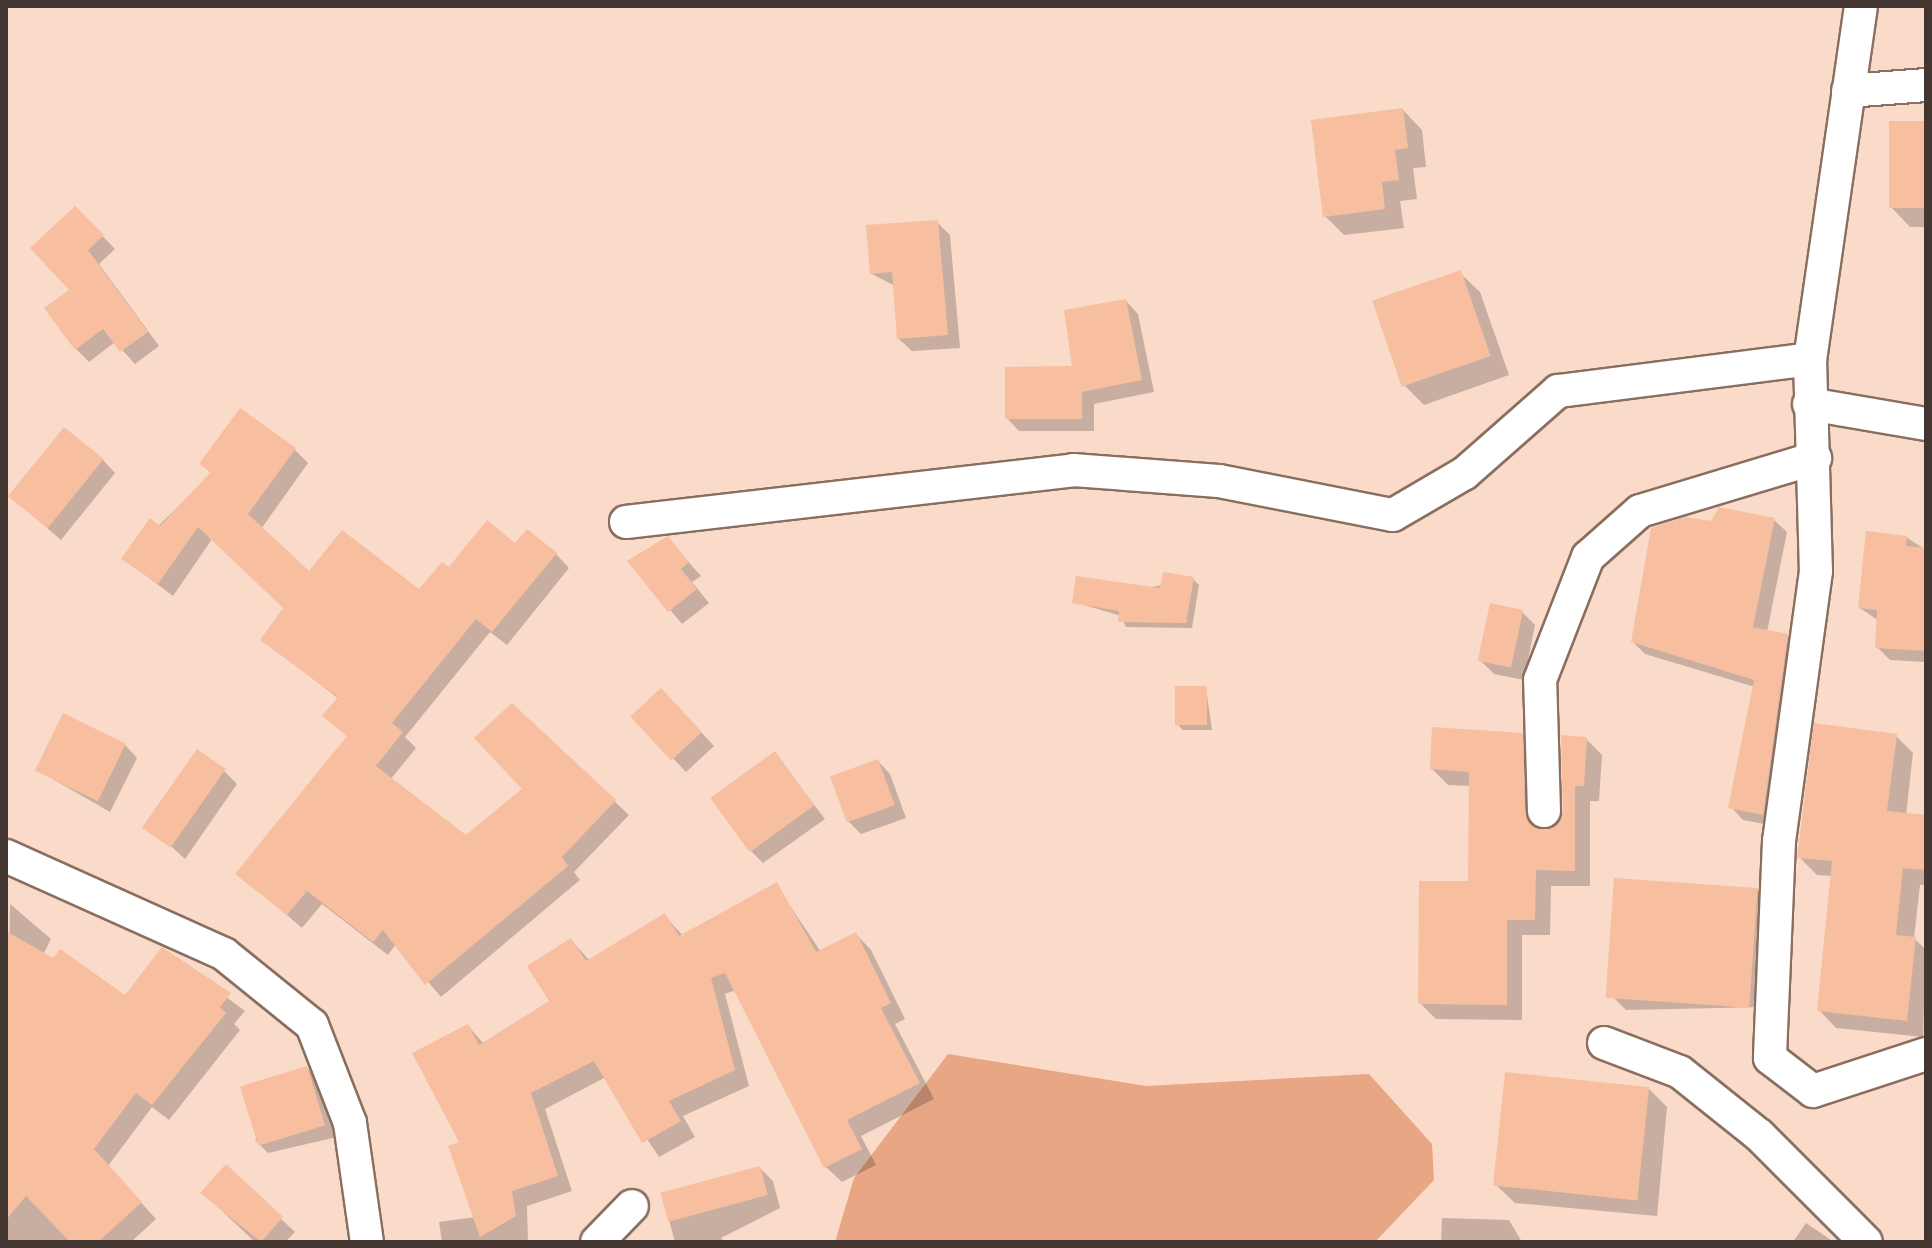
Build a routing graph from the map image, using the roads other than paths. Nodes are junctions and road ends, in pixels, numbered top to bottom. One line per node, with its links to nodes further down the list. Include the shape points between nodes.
1 (1861, 6): 3 (street)
2 (1926, 85): 3 (street)
3 (1848, 91): 4 (street)
4 (1810, 359): 5 (street); 8 (street, via 1558,391 1465,473 1393,515 1219,481 1073,470)
5 (1809, 404): 6 (street); 7 (street)
6 (1926, 424)
7 (1815, 458): 9 (street, via 1640,511 1588,557 1540,680); 12 (street, via 1816,571 1779,841 1770,1058 1813,1091)
8 (626, 522)
9 (1544, 811)
10 (6, 856): 14 (street, via 224,954 312,1025 350,1123)
11 (1604, 1043): 16 (street, via 1680,1072 1759,1135)
12 (1926, 1054)
13 (632, 1206): 15 (street)
14 (367, 1242)
15 (597, 1242)
16 (1866, 1242)

